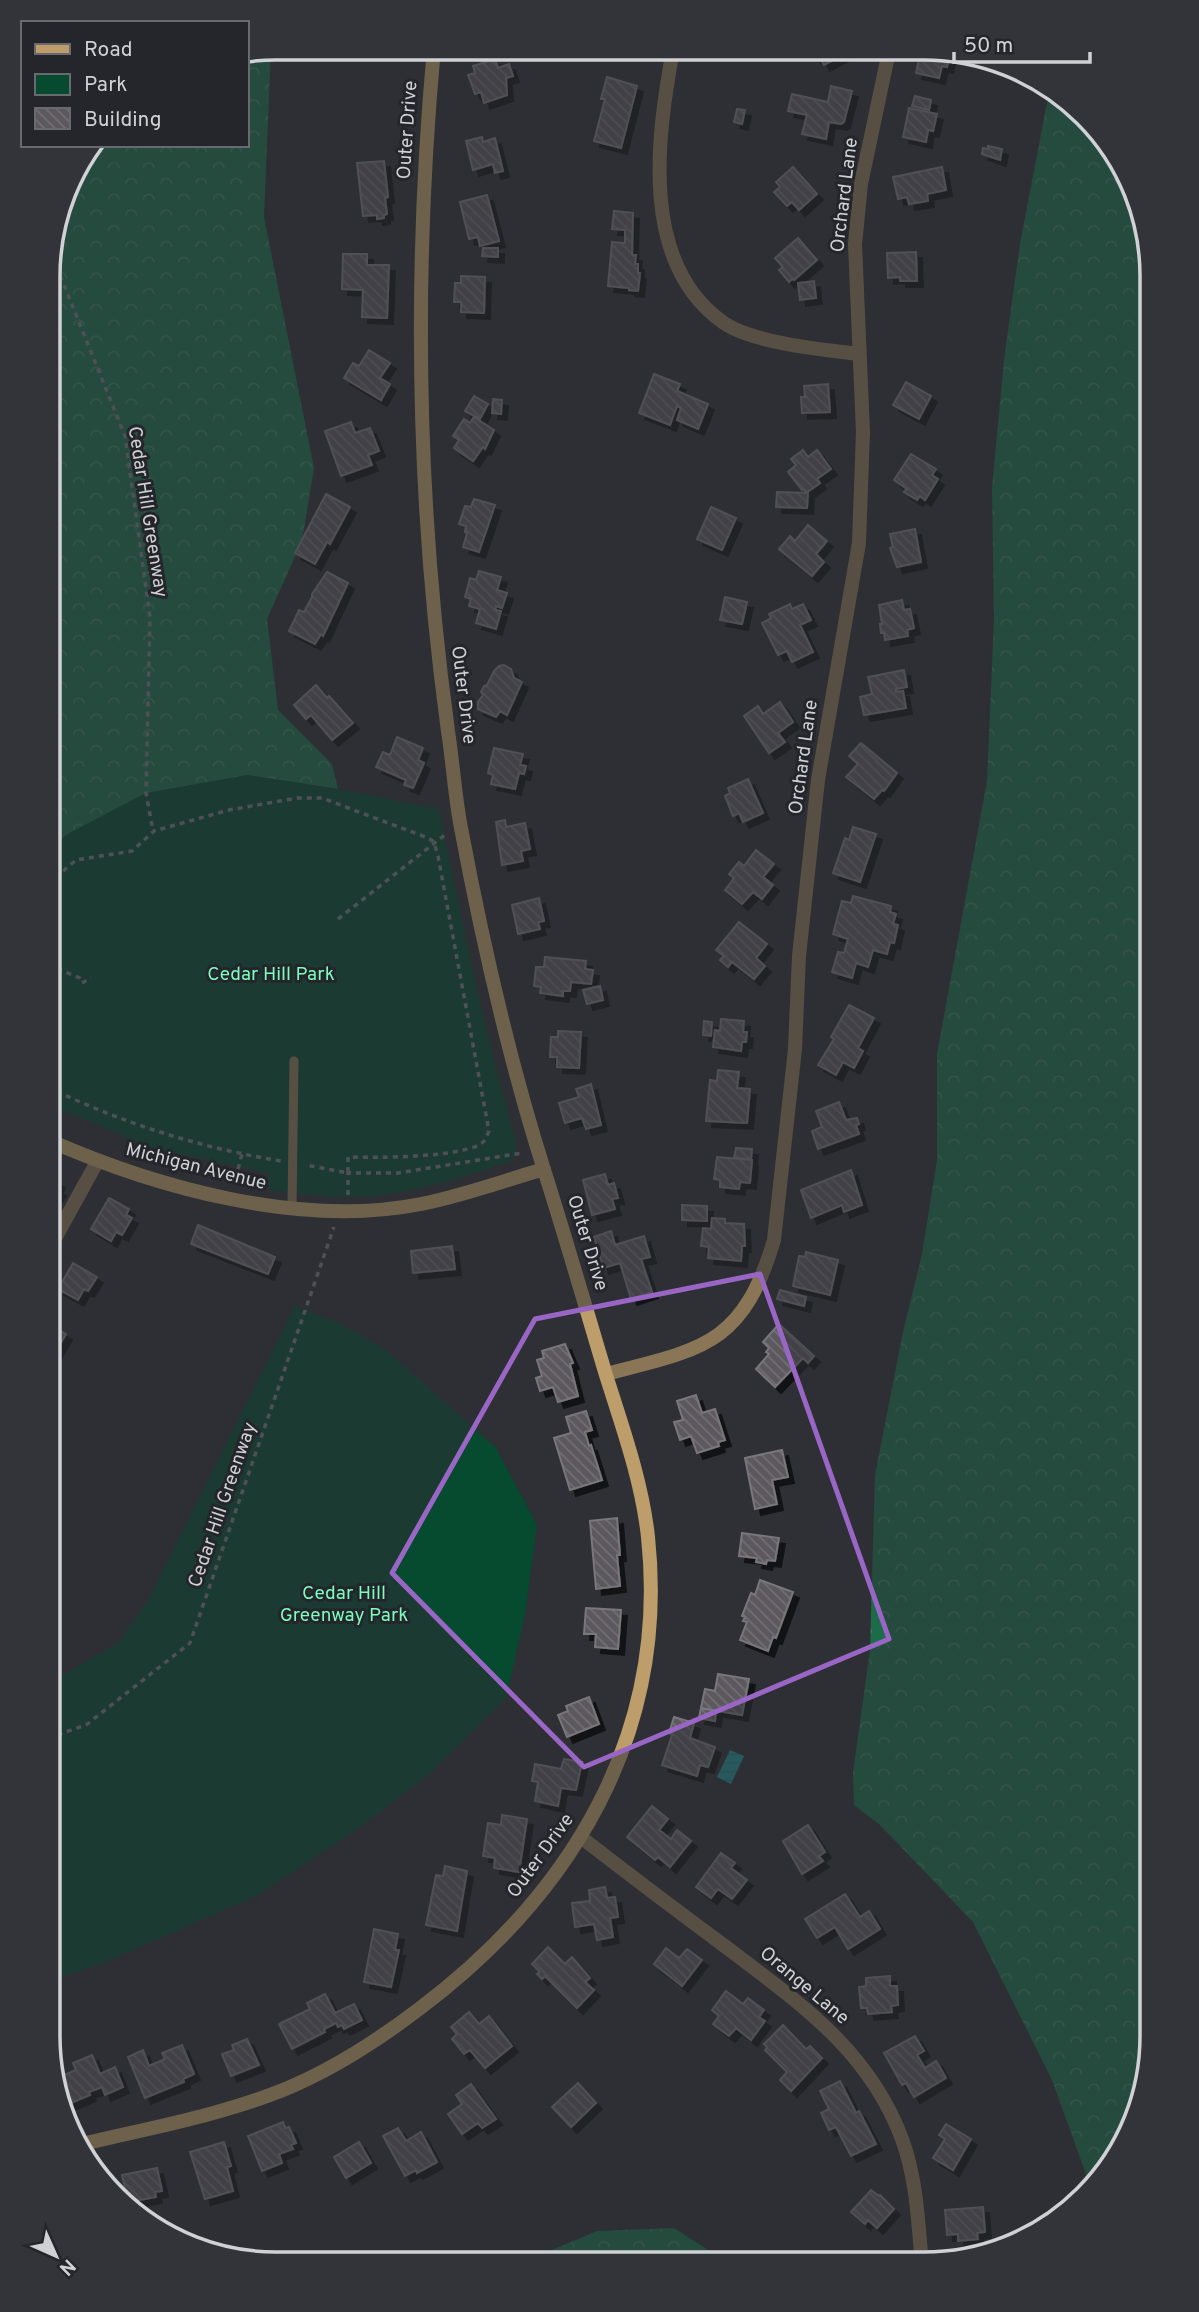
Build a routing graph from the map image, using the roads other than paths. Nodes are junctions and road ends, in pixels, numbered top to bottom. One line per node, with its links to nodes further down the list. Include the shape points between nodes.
1 (433, 60): 8 (street, Outer Drive, via 420,237 429,580 462,831 497,1003)
2 (671, 60): 4 (street, via 659,163 662,222 688,286 705,307 742,332 807,348)
3 (887, 60): 4 (street, Orchard Lane, via 861,184 856,233)
4 (859, 354): 11 (street, Orchard Lane, via 863,432 859,543 818,780 774,1240 753,1296 725,1331 676,1356)
5 (294, 1061): 9 (lane)
6 (60, 1145): 7 (street, Michigan Avenue)
7 (97, 1161): 9 (street, Michigan Avenue, via 187,1189); 10 (street)
8 (544, 1169): 9 (street, Michigan Avenue, via 420,1205 343,1212); 11 (street, Outer Drive)
9 (292, 1208)
10 (60, 1229)
11 (606, 1374): 12 (street, Outer Drive, via 639,1487 648,1534 651,1603 636,1710 612,1779)
12 (582, 1838): 13 (street, Outer Drive, via 494,1944 454,1983 388,2032 280,2091 208,2116); 14 (street, Orange Lane, via 804,2006 850,2050 887,2107 902,2140 914,2177)
13 (88, 2143)
14 (921, 2252)

